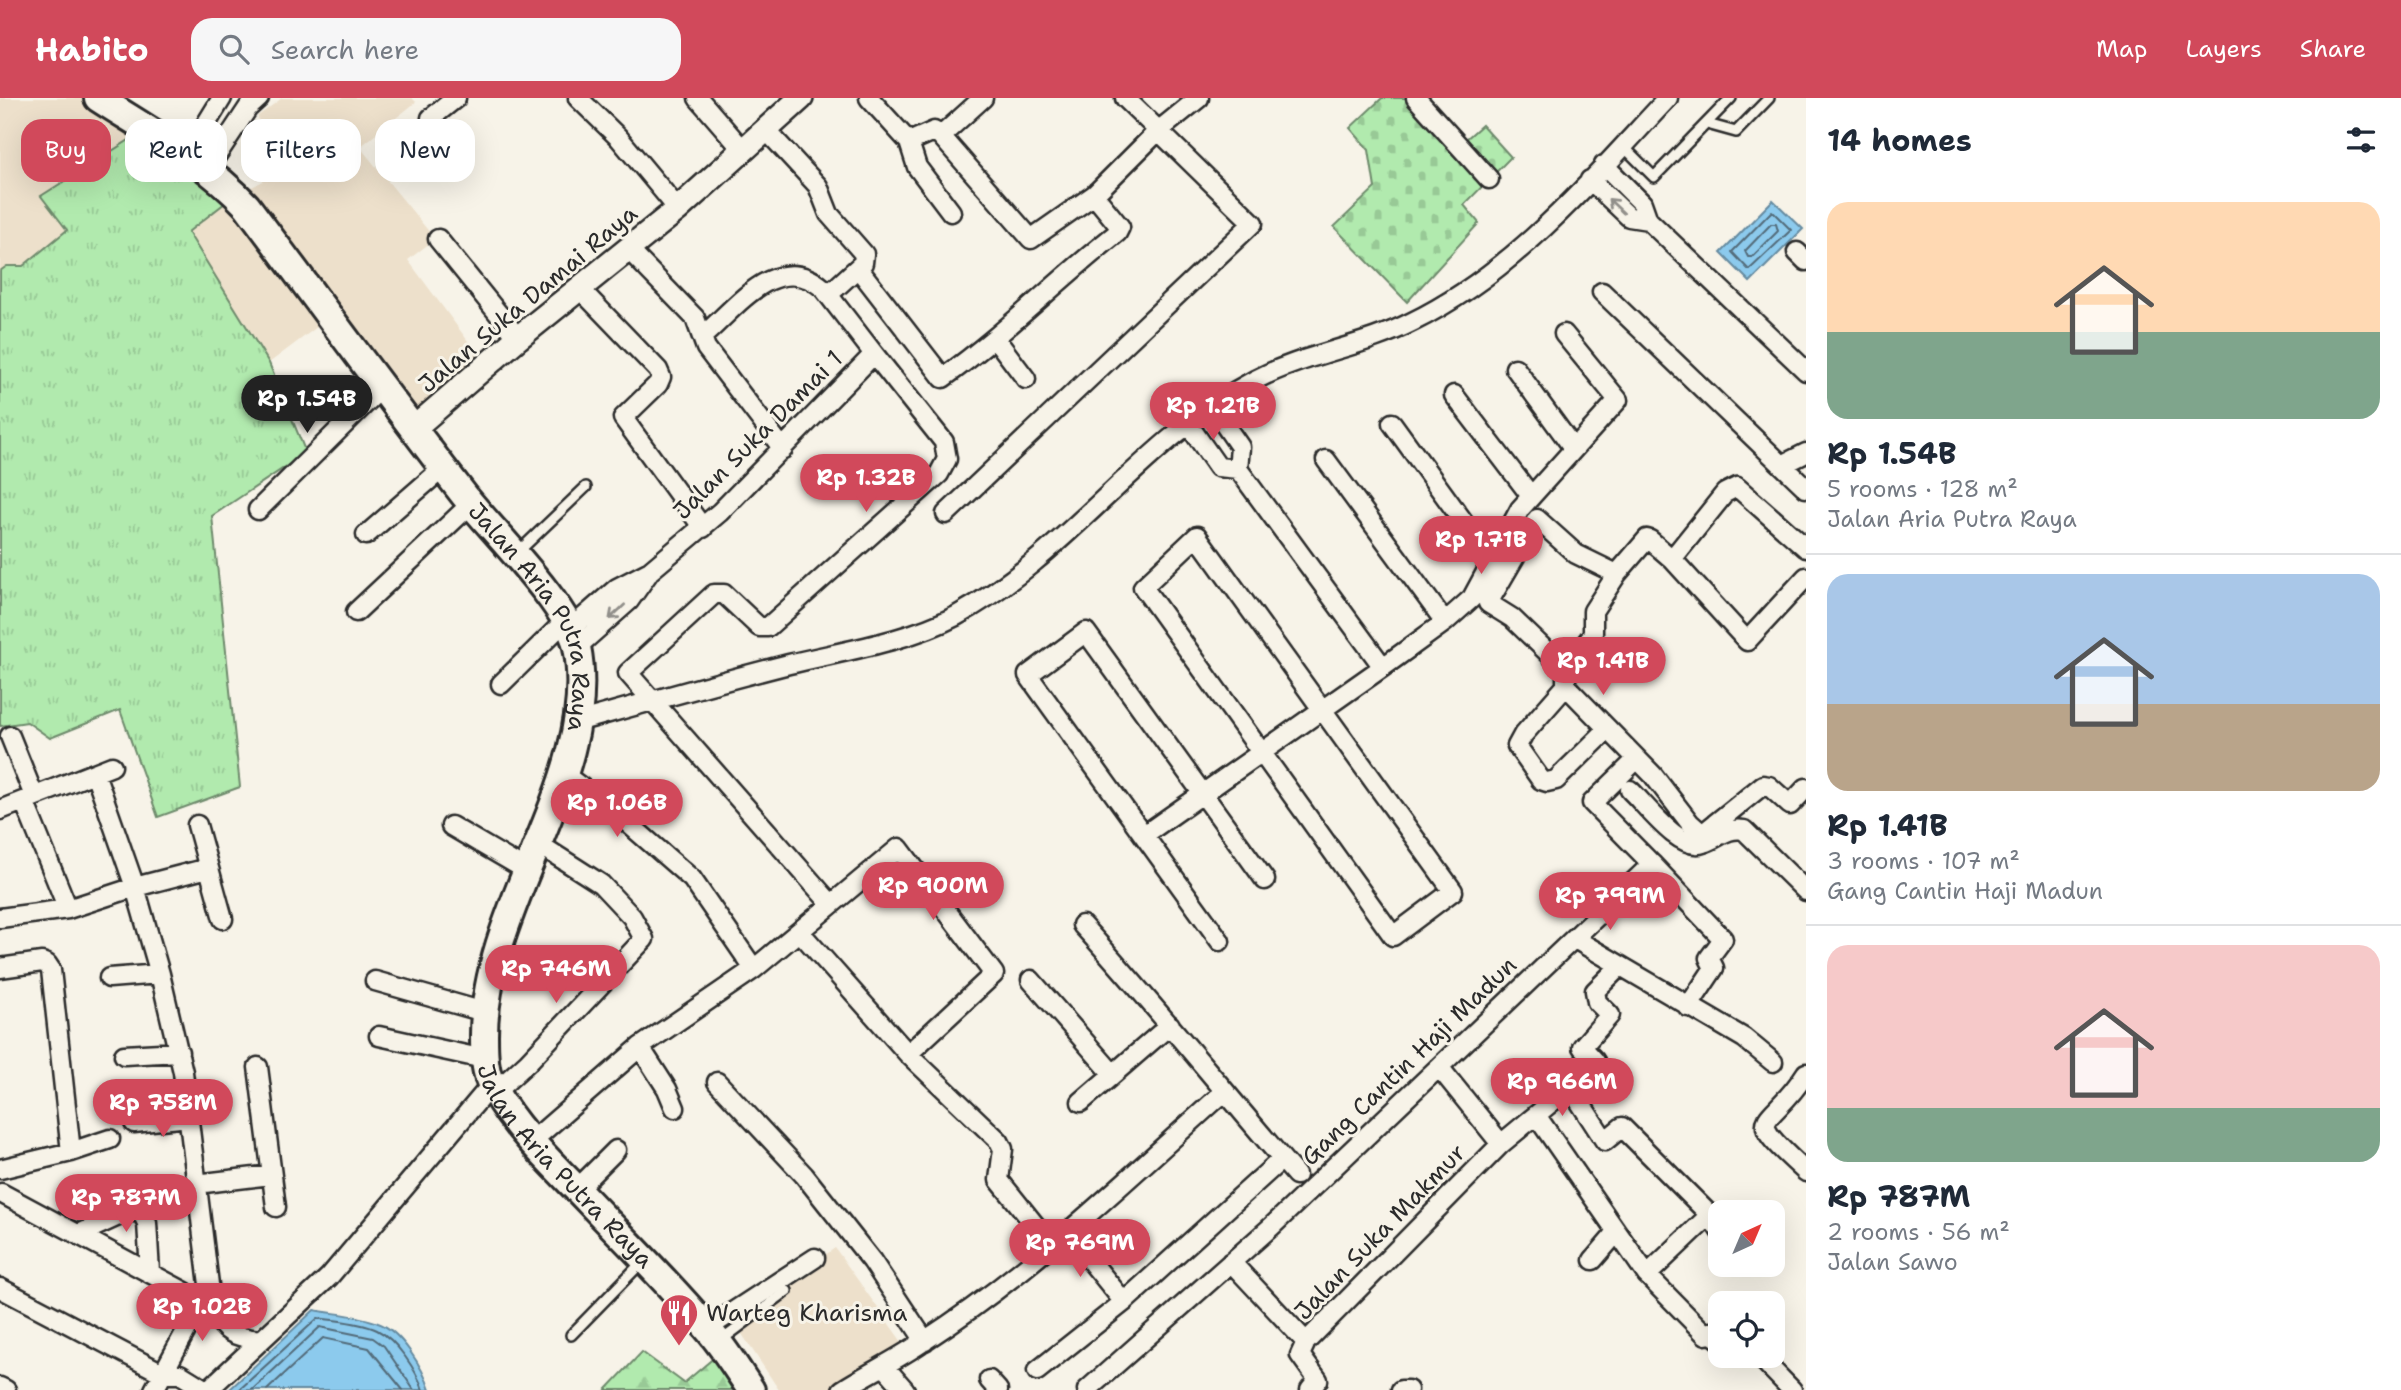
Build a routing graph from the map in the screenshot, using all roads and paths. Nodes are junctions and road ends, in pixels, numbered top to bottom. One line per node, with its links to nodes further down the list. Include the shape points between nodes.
1 (98, 98): 18 (main road, Jalan Aria Putra Raya)
2 (222, 98): 19 (street)
3 (259, 98): 21 (street)
4 (456, 98): 17 (street)
5 (578, 98): 33 (street)
6 (590, 98): 33 (street)
7 (698, 98): 27 (street)
8 (801, 98): 22 (street, Jalan Suka Damai Raya)
9 (869, 98): 25 (street)
10 (984, 98): 24 (street)
11 (1125, 98): 23 (street)
12 (1199, 98): 23 (street)
13 (1416, 98): 29 (street)
14 (1668, 98): 26 (street)
15 (1731, 98): 20 (lane)
16 (1769, 98): 20 (lane, via 1736,132)
17 (431, 118)
18 (130, 119)
19 (214, 119)
20 (1707, 124): 26 (lane, via 1654,177)
21 (227, 130)
22 (766, 130): 27 (street, Jalan Suka Damai Raya); 38 (street, via 818,186 829,214 860,246 865,260)
23 (1157, 132): 32 (street); 68 (street, via 1253,223)
24 (940, 136): 25 (street, via 928,132); 32 (street, via 1031,239)
25 (909, 142): 34 (street, via 918,167)
26 (1623, 146): 28 (street)
27 (743, 150): 33 (street, Jalan Suka Damai Raya)
28 (1604, 165): 30 (street); 35 (street, via 1642,203)
29 (1489, 179)
30 (1590, 180): 35 (street, one-way to 30, via 1629,217); 52 (street, via 1529,243 1470,290 1410,323 1255,380)
31 (220, 182): 50 (main road, Jalan Aria Putra Raya, via 247,206)
32 (1094, 195): 45 (street, via 1120,227 1117,233)
33 (680, 207): 37 (street, Jalan Suka Damai Raya)
34 (951, 212)
35 (1648, 220): 48 (street)
36 (438, 239): 44 (street)
37 (629, 250): 39 (street, Jalan Suka Damai Raya); 43 (street, via 695,318)
38 (858, 268): 41 (street); 45 (street, via 942,377)
39 (580, 289): 44 (street, Jalan Suka Damai Raya); 69 (street, via 658,370 658,384 623,418)
40 (1601, 292): 60 (street)
41 (829, 294): 43 (street, via 807,279 771,278); 46 (street, Jalan Suka Damai 1)
42 (1564, 334): 57 (street, via 1618,400)
43 (703, 336): 56 (street, via 725,375)
44 (518, 338): 55 (street, Jalan Suka Damai Raya)
45 (995, 338): 49 (street)
46 (874, 354): 56 (street, Jalan Suka Damai 1); 83 (street, via 944,442 947,459 939,474 768,627 759,627 724,594 714,594 628,673)
47 (1515, 368): 57 (street)
48 (1806, 371)
49 (1026, 379)
50 (382, 387): 55 (main road, Jalan Aria Putra Raya); 67 (street)
51 (1454, 394): 65 (street)
52 (1213, 408): 53 (street); 62 (street, via 1240,447)
53 (1188, 424): 62 (street, via 1218,467); 83 (street, via 1017,574 955,616 894,639)
54 (1392, 424): 74 (street)
55 (413, 429): 61 (main road, Jalan Aria Putra Raya)
56 (783, 449): 69 (street, Jalan Suka Damai 1)
57 (1574, 449): 65 (street)
58 (1806, 453): 60 (street)
59 (1326, 460): 78 (street)
60 (1782, 465): 64 (street)
61 (443, 468): 66 (main road, Jalan Aria Putra Raya); 70 (street)
62 (1238, 469): 80 (street)
63 (586, 487): 72 (lane)
64 (1806, 488)
65 (1531, 496): 74 (street)
66 (471, 504): 72 (main road, Jalan Aria Putra Raya); 77 (street)
67 (258, 510)
68 (946, 514)
69 (703, 528): 79 (street, Jalan Suka Damai 1, via 650,571 629,601)
70 (366, 535)
71 (1806, 548): 73 (street, via 1737,487 1724,493)
72 (516, 554): 79 (main road, Jalan Aria Putra Raya)
73 (1672, 559): 75 (street, via 1647,539); 76 (street, via 1747,641)
74 (1492, 561): 78 (street, via 1472,598)
75 (1618, 574): 81 (street, via 1593,611 1592,634); 81 (street, via 1576,554 1537,519 1488,603 1512,618)
76 (1806, 577)
77 (356, 612)
78 (1445, 622): 80 (street)
79 (571, 632): 82 (street, Jalan Suka Damai 1); 85 (main road, Jalan Aria Putra Raya, via 580,706)
80 (1383, 667): 84 (street)
81 (1566, 678): 86 (street); 86 (street, via 1517,746 1541,780 1556,780)
82 (501, 684)
83 (653, 701): 85 (street); 106 (street)
84 (1322, 710): 88 (street); 88 (street, via 1197,536 1143,587); 88 (street, via 1454,891 1393,936)
85 (577, 722): 90 (main road, Jalan Aria Putra Raya)
86 (1608, 729): 89 (street)
87 (10, 736): 94 (street)
88 (1262, 752): 93 (street)
89 (1637, 759): 91 (street, via 1700,832 1763,785 1790,805); 100 (street, via 1592,803)
90 (562, 773): 99 (main road, Jalan Aria Putra Raya); 116 (street, via 692,879)
91 (1806, 788)
92 (1630, 790): 105 (street, via 1681,842 1700,845 1732,828 1744,830)
93 (1202, 794): 98 (street); 98 (street, via 1086,632 1028,675); 103 (street)
94 (29, 798): 95 (street); 104 (street, via 104,770); 107 (street)
95 (0, 810)
96 (197, 825): 101 (street)
97 (451, 826): 102 (street)
98 (1144, 835): 113 (street)
99 (537, 843): 102 (main road, Jalan Aria Putra Raya); 137 (street, via 601,884 632,917 644,939 528,1062)
100 (1652, 864): 112 (street, Gang Cantin Haji Madun); 121 (street, via 1723,939 1709,958 1714,968)
101 (208, 869): 104 (street); 109 (street)
102 (526, 870): 122 (main road, Jalan Aria Putra Raya, via 492,965)
103 (1265, 880)
104 (135, 887): 107 (street); 117 (street)
105 (1806, 891)
106 (831, 904): 111 (street); 127 (street, via 899,848 992,970 992,976)
107 (68, 909): 108 (street)
108 (0, 918)
109 (223, 919)
110 (1082, 925): 123 (street)
111 (800, 932): 116 (street); 127 (street)
112 (1576, 939): 114 (street); 132 (street, Gang Cantin Haji Madun)
113 (1220, 941)
114 (1620, 966): 121 (street); 136 (street, Jalan Suka Makmur, via 1595,991 1597,1002 1610,1015 1582,1047 1595,1061)
115 (0, 968): 148 (street, via 41,962 51,970)
116 (754, 968): 125 (street)
117 (160, 974): 118 (street); 126 (street)
118 (109, 978)
119 (1031, 979): 133 (street)
120 (375, 981): 122 (street)
121 (1688, 1007): 130 (street, via 1744,1038)
122 (484, 1012): 129 (main road, Jalan Aria Putra Raya)
123 (1170, 1026): 133 (street); 138 (street)
124 (379, 1036): 129 (street)
125 (640, 1047): 140 (street); 145 (street)
126 (179, 1052): 128 (street); 142 (street)
127 (908, 1054): 163 (street, via 999,1141 1003,1149 999,1180)
128 (124, 1055)
129 (484, 1059): 137 (main road, Jalan Aria Putra Raya)
130 (1773, 1062)
131 (258, 1067): 152 (street)
132 (1438, 1067): 146 (street); 167 (street, Gang Cantin Haji Madun)
133 (1113, 1074): 139 (street)
134 (1805, 1078): 151 (street, via 1767,1116 1764,1127 1768,1137)
135 (716, 1082): 177 (street, via 804,1175 872,1261)
136 (1570, 1087): 141 (street, Jalan Suka Makmur); 158 (street, via 1605,1141 1622,1126)
137 (493, 1088): 145 (main road, Jalan Aria Putra Raya); 176 (street, via 330,1277)
138 (1223, 1093): 149 (street); 160 (street)
139 (1081, 1102)
140 (675, 1108)
141 (1536, 1115): 146 (street, Jalan Suka Makmur); 161 (street)
142 (188, 1117): 143 (street); 154 (street)
143 (134, 1123)
144 (110, 1139): 148 (street)
145 (532, 1141): 155 (main road, Jalan Aria Putra Raya)
146 (1501, 1144): 178 (street, Jalan Suka Makmur)
147 (616, 1150): 155 (street)
148 (71, 1152): 150 (street)
149 (1282, 1159): 153 (street); 172 (street)
150 (0, 1169)
151 (1806, 1172)
152 (271, 1175): 154 (street); 157 (street)
153 (1296, 1175)
154 (196, 1184): 176 (street, via 212,1309 221,1328 234,1337)
155 (577, 1189): 165 (main road, Jalan Aria Putra Raya)
156 (0, 1191): 162 (street)
157 (276, 1207)
158 (1708, 1213)
159 (1708, 1217): 169 (street)
160 (1067, 1232): 163 (street); 172 (street)
161 (1617, 1232): 166 (street); 169 (street)
162 (79, 1234): 168 (street); 168 (street, via 127,1212 141,1211 147,1223)
163 (1051, 1245): 177 (street)
164 (815, 1258): 175 (street)
165 (644, 1259): 174 (lane); 175 (main road, Jalan Aria Putra Raya)
166 (1593, 1259)
167 (1231, 1262): 178 (street); 191 (street, Gang Cantin Haji Madun)
168 (150, 1272): 182 (street, via 185,1292 194,1303 195,1314)
169 (1647, 1275): 173 (street)
170 (0, 1288): 182 (street)
171 (787, 1291): 175 (lane)
172 (1124, 1302): 181 (street)
173 (1708, 1334)
174 (571, 1335)
175 (713, 1336): 189 (main road, Jalan Aria Putra Raya)
176 (260, 1340): 188 (street)
177 (925, 1341): 179 (street)
178 (1306, 1342): 184 (street, Jalan Suka Makmur, via 1300,1355)
179 (884, 1366): 185 (street); 190 (street)
180 (1771, 1368): 194 (street)
181 (1037, 1371)
182 (167, 1382): 187 (street); 188 (street, via 180,1374)
183 (0, 1387): 186 (street)
184 (1319, 1387)
185 (845, 1389)
186 (6, 1390)
187 (154, 1390)
188 (207, 1390)
189 (751, 1390)
190 (905, 1390)
191 (1087, 1390)
192 (1401, 1390): 193 (street)
193 (1408, 1390)
194 (1792, 1390)

